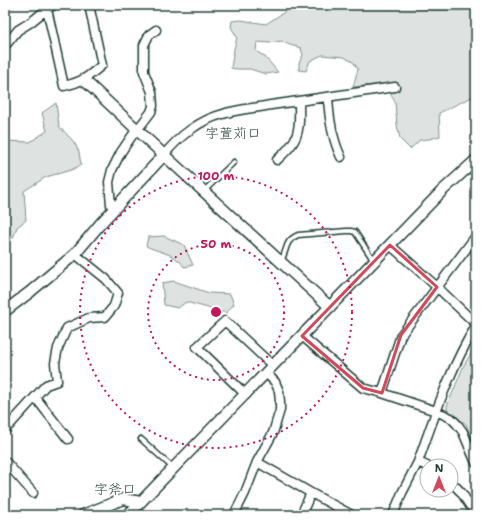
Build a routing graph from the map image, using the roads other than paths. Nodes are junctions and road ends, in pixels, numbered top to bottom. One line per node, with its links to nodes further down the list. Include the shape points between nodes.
1 (89, 5): 5 (street, via 102,65)
2 (51, 7): 4 (street, via 18,30); 5 (street, via 64,86)
3 (156, 30): 9 (street, via 149,35 144,45 144,72 152,92 153,106)
4 (5, 46)
5 (84, 80): 9 (street)
6 (395, 87): 7 (street)
7 (328, 97): 8 (street); 11 (street, via 334,140)
8 (300, 101): 10 (street, via 223,114 210,119 180,137); 12 (street, via 299,127 293,144)
9 (137, 129): 10 (street); 16 (street, via 112,170 109,182 110,205)
10 (164, 155): 15 (street); 16 (street)
11 (341, 157)
12 (277, 160)
13 (476, 160): 18 (street)
14 (234, 162): 15 (lane)
15 (204, 191): 21 (street)
16 (114, 209): 19 (street)
17 (476, 236): 22 (street)
18 (390, 245): 20 (street); 22 (street)
19 (75, 254): 24 (street); 30 (street, via 118,292 114,306 105,317 89,318 67,328 58,348 55,363 57,381 46,385)
20 (376, 260): 21 (lane, via 355,232 346,231 298,234 288,242); 23 (street)
21 (281, 262): 23 (street)
22 (438, 287): 25 (street); 28 (street, via 401,335)
23 (330, 307): 26 (street)
24 (5, 311)
25 (476, 325): 31 (street, via 456,363)
26 (302, 336): 27 (street); 28 (street, via 363,388)
27 (270, 370): 29 (street); 29 (street, via 225,321 197,347); 36 (street, via 279,391 280,410 273,433)
28 (382, 393): 31 (street)
29 (246, 395): 39 (street)
30 (35, 397): 32 (street); 33 (street)
31 (436, 411): 37 (street); 38 (street, via 457,424)
32 (5, 430)
33 (68, 439)
34 (141, 439): 39 (lane)
35 (5, 461): 41 (street)
36 (257, 462): 42 (street); 46 (street)
37 (418, 462): 49 (street)
38 (476, 463)
39 (174, 469): 43 (street)
40 (459, 491): 50 (street)
41 (33, 493)
42 (311, 493): 47 (street); 48 (street)
43 (141, 502): 44 (street, via 123,500); 45 (street)
44 (83, 515)
45 (128, 515)
46 (234, 515)
47 (301, 515)
48 (352, 515)
49 (393, 515)
50 (476, 515)

